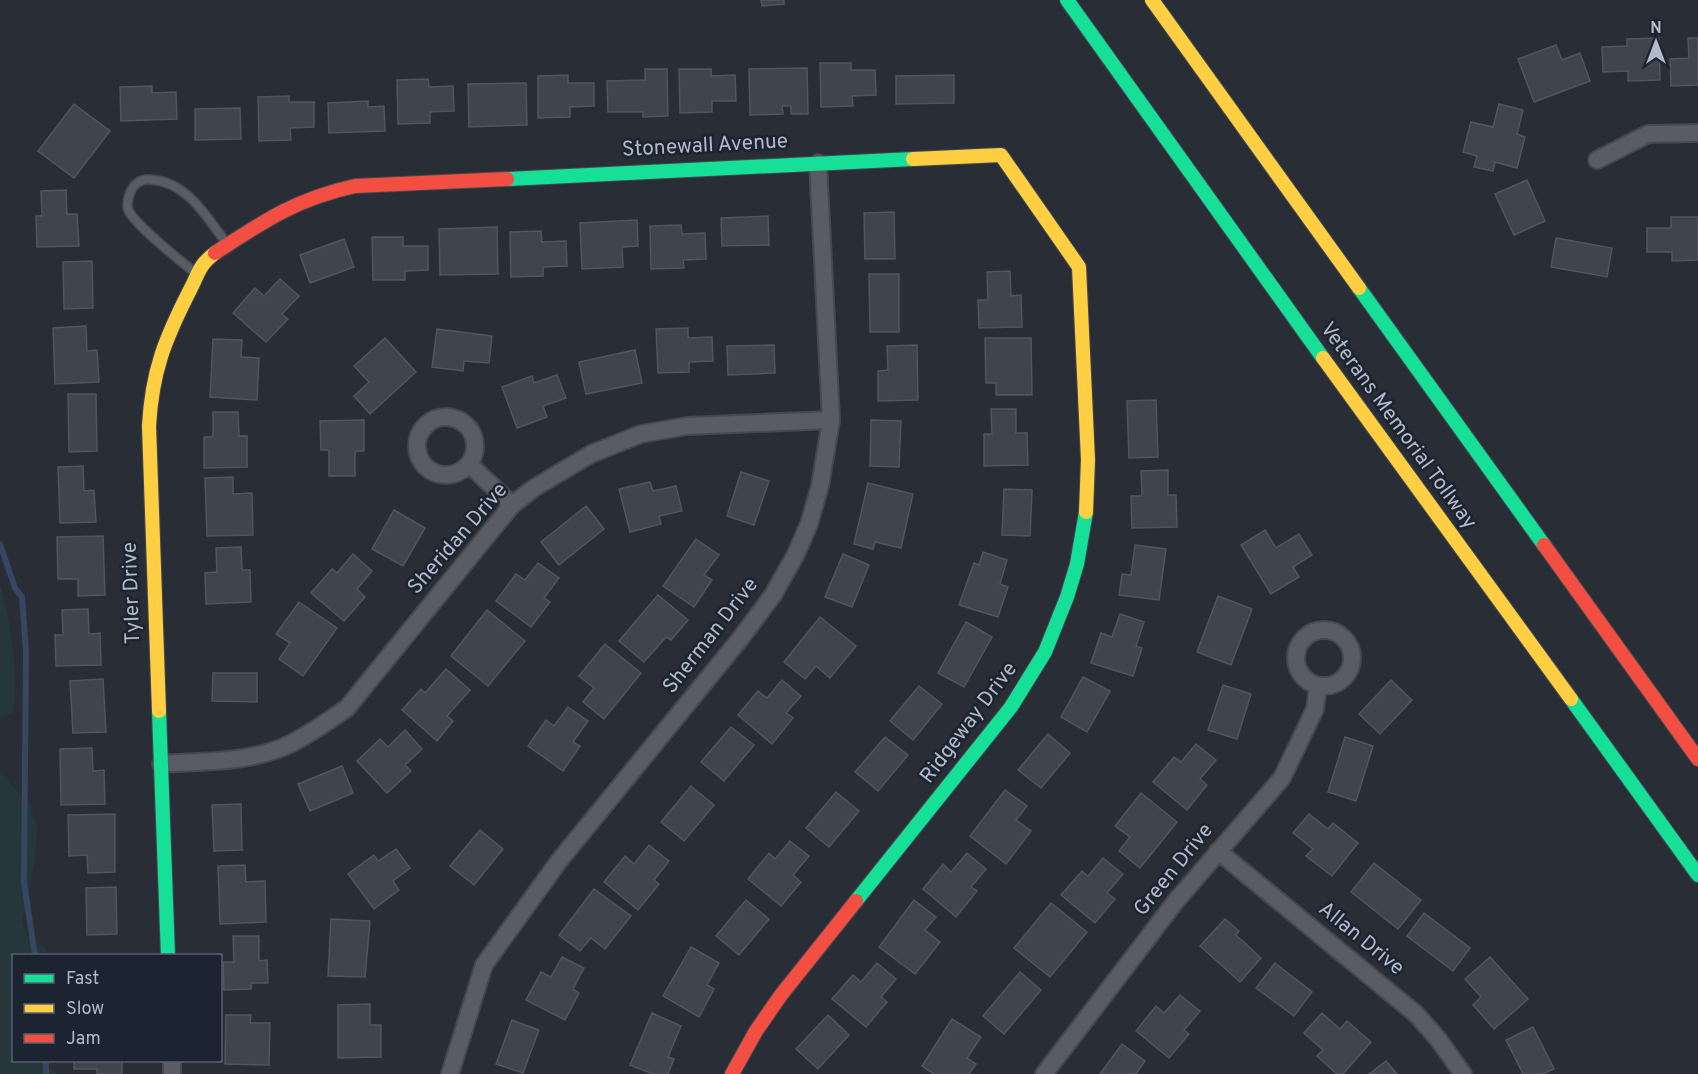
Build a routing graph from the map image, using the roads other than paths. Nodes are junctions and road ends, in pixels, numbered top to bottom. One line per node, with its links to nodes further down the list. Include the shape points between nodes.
1 (1067, 0): 18 (main road, Veterans Memorial Tollway)
2 (1152, 0): 13 (main road)
3 (1698, 133): 4 (street, via 1648,135)
4 (1597, 160)
5 (818, 163): 6 (main road, Stonewall Avenue, via 354,186 298,202 268,217); 8 (main road, Stonewall Avenue, via 1001,155 1079,267); 9 (street, Sherman Drive)
6 (225, 248): 7 (main road, Tyler Drive, via 200,265); 7 (lane, via 178,187 145,179 134,185 128,208 136,222)
7 (196, 274): 16 (main road, Tyler Drive, via 164,340 150,395)
8 (1082, 337): 21 (main road, Ridgeway Drive, via 1087,505 1068,597 1044,652 990,735 781,995)
9 (831, 420): 11 (street, Sheridan Drive, via 687,426 641,434 591,454); 20 (street, Sherman Drive, via 809,524 784,577 740,639 554,869 484,965)
10 (469, 464): 11 (street)
11 (512, 505): 16 (street, Sheridan Drive, via 347,708 286,746 252,756)
12 (1318, 686): 17 (street, Green Drive, via 1316,710 1282,778)
13 (1654, 696): 14 (main road); 15 (main road)
14 (1698, 749)
15 (1698, 759)
16 (161, 764): 19 (main road, Tyler Drive)
17 (1218, 851): 22 (street, Green Drive); 23 (street, Allan Drive, via 1416,1014)
18 (1698, 875)
19 (168, 954)
20 (450, 1074)
21 (732, 1074)
22 (1044, 1074)
23 (1463, 1074)

